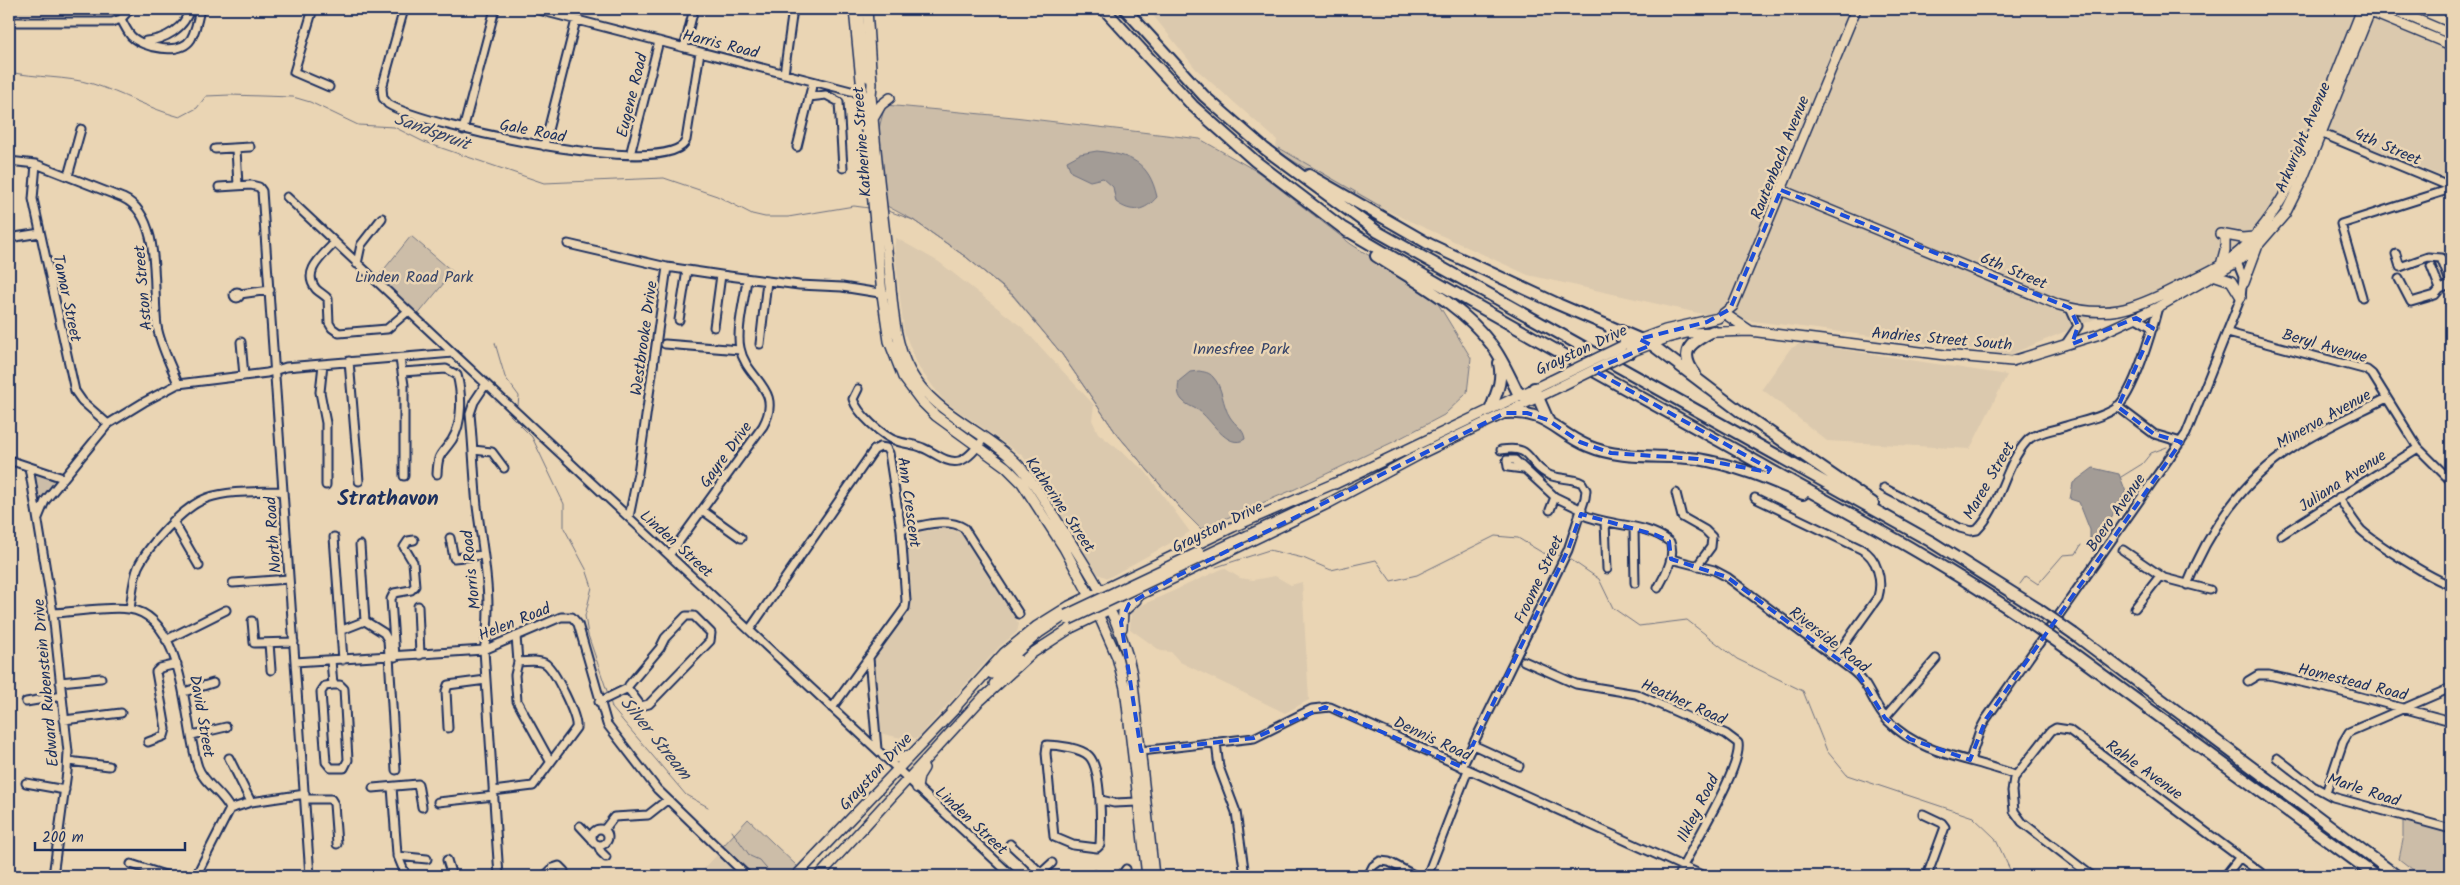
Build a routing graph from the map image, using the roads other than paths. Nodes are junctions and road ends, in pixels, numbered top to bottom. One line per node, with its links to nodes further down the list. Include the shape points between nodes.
1 (130, 9): 20 (street)
2 (189, 9): 26 (street, via 184,23 169,34)
3 (200, 9): 26 (street, via 194,32 183,46 171,50)
4 (314, 9): 32 (street, via 294,71)
5 (404, 9): 38 (street, Gale Road, via 382,88 384,101 392,107)
6 (495, 9): 38 (street)
7 (535, 9): 19 (street, Harris Road)
8 (694, 9): 28 (street)
9 (793, 9): 30 (street)
10 (854, 9): 33 (main road, Katherine Street)
11 (859, 9): 33 (street)
12 (867, 9): 33 (main road, Katherine Street, via 872,84)
13 (1104, 9): 59 (highway, via 1193,106 1255,161)
14 (1125, 9): 45 (highway, via 1204,96)
15 (1856, 9): 54 (main road, Rautenbach Avenue)
16 (2353, 9): 22 (main road)
17 (2366, 9): 22 (main road, Arkwright Avenue); 27 (main road); 39 (main road, Arkwright Avenue)
18 (2392, 9): 24 (main road)
19 (543, 10): 21 (street, Harris Road)
20 (120, 19): 23 (street, via 112,22); 26 (street, via 132,37)
21 (576, 20): 25 (street, Harris Road); 40 (street)
22 (2358, 20): 39 (main road, Arkwright Avenue)
23 (9, 22)
24 (2451, 34)
25 (659, 41): 28 (street, Harris Road); 46 (street, Eugene Road)
26 (141, 42)
27 (2451, 45)
28 (684, 48): 29 (street, Harris Road)
29 (700, 52): 30 (street, Harris Road); 46 (street, Gale Road, via 682,148)
30 (784, 74): 31 (street, Harris Road)
31 (813, 82): 33 (street, Harris Road); 34 (street)
32 (329, 87)
33 (866, 95): 36 (main road, Katherine Street); 56 (main road, Katherine Street)
34 (809, 97): 42 (street); 49 (street, via 826,96 839,102)
35 (890, 98): 36 (main road)
36 (873, 120): 56 (main road, Katherine Street)
37 (81, 129): 50 (street)
38 (463, 130): 40 (street, Gale Road)
39 (2318, 132): 53 (street, 4th Street); 62 (main road, Arkwright Avenue, via 2282,201)
40 (544, 146): 46 (street, Gale Road)
41 (250, 147): 44 (street)
42 (797, 147)
43 (215, 149): 44 (street)
44 (236, 149): 51 (street)
45 (1265, 149): 86 (highway, via 1400,229); 165 (highway, via 1378,232)
46 (630, 155)
47 (9, 161): 48 (street, Aston Street)
48 (36, 164): 50 (street, Aston Street); 60 (street, Tamar Street, via 32,193)
49 (843, 168)
50 (68, 176): 115 (street, Aston Street, via 128,200 145,223 151,237 158,327)
51 (238, 185): 52 (street); 80 (street, North Road, via 257,186 262,191)
52 (219, 187)
53 (2451, 188): 85 (street, via 2341,224)
54 (1781, 190): 88 (main road, 6th Street); 90 (main road, Rautenbach Avenue, via 1739,294)
55 (287, 197): 63 (street, Linden Street)
56 (877, 199): 57 (main road, Katherine Street)
57 (878, 217): 82 (main road, Katherine Street); 83 (main road, Katherine Street)
58 (382, 218): 67 (street, via 361,245)
59 (1343, 228): 93 (highway, via 1375,255 1450,304); 157 (highway, via 1455,295)
60 (40, 233): 61 (street); 125 (street, Tamar Street, via 75,391)
61 (9, 238)
62 (2257, 240): 66 (main road, Arkwright Avenue); 68 (main road, via 2222,236 2224,250); 77 (main road)
63 (335, 242): 67 (street, Linden Street); 89 (street, via 311,271 316,288 328,299 329,322 333,330 342,333 385,330 394,326)
64 (568, 244): 69 (street)
65 (2396, 254): 78 (street, via 2400,267 2428,257 2441,258)
66 (2236, 259): 68 (main road, 6th Street); 73 (main road, Andries Street South); 77 (street, Boero Avenue)
67 (357, 264): 89 (street, Linden Street)
68 (2220, 265): 88 (main road, 6th Street, via 2128,309 2095,312)
69 (667, 266): 71 (street, Westbrooke Drive); 153 (street, Westbrooke Drive)
70 (2431, 266): 79 (street)
71 (687, 270): 72 (street, Westbrooke Drive); 92 (street)
72 (721, 275): 74 (street, Westbrooke Drive); 94 (street)
73 (2216, 276): 84 (main road, via 2231,281); 87 (main road, Andries Street South)
74 (747, 279): 76 (street, Westbrooke Drive); 106 (street, Gayre Drive)
75 (2398, 279): 79 (street, via 2411,302 2435,295)
76 (767, 281): 82 (street, Westbrooke Drive); 102 (street)
77 (2244, 283): 84 (street, Boero Avenue)
78 (2451, 284): 79 (street)
79 (2440, 289)
80 (270, 290): 81 (street); 111 (street, North Road)
81 (240, 294)
82 (882, 294): 83 (street, Westbrooke Drive); 128 (main road, Katherine Street, via 889,341 906,382 936,416)
83 (892, 295): 126 (main road, Katherine Street, via 900,348 916,381 940,407)
84 (2241, 297): 98 (street, Boero Avenue)
85 (2362, 297)
86 (1553, 302): 99 (highway); 105 (highway, via 1616,333)
87 (2158, 307): 91 (main road, Andries Street South); 95 (street)
88 (2070, 308): 104 (street, via 2078,326)
89 (407, 312): 107 (street, Linden Street)
90 (1725, 314): 97 (main road); 99 (main road, Grayston Drive, via 1707,322)
91 (2136, 318): 95 (street); 104 (main road, Andries Street South)
92 (679, 320)
93 (1475, 325): 119 (highway, via 1492,345); 122 (highway, via 1494,353 1501,374)
94 (714, 327)
95 (2153, 328): 121 (street, via 2128,392)
96 (1713, 331): 97 (main road, Andries Street South); 103 (main road, Grayston Drive, via 1676,336); 114 (highway, via 1694,341 1688,350 1689,366)
97 (1750, 331): 104 (main road, Andries Street South, via 2000,361 2022,359)
98 (2228, 333): 120 (street, Beryl Avenue, via 2367,370); 127 (street, Boero Avenue, via 2196,413)
99 (1639, 339): 103 (highway); 105 (main road, Grayston Drive)
100 (241, 342): 113 (street)
101 (665, 344): 106 (street)
102 (760, 344)
103 (1651, 344): 105 (main road, Grayston Drive); 114 (highway)
104 (2063, 347)
105 (1627, 349): 118 (main road, Grayston Drive, bridge)
106 (740, 350): 150 (street, Gayre Drive, via 744,363 768,393 768,414 763,426)
107 (453, 353): 108 (street); 116 (street, Linden Street)
108 (400, 359): 109 (street); 112 (street)
109 (349, 361): 110 (street); 140 (street)
110 (323, 364): 111 (street); 143 (street, via 320,392 326,423)
111 (276, 371): 113 (street); 145 (street, North Road)
112 (402, 372): 137 (street, via 446,369 457,375 460,397 457,427 452,441 439,455); 138 (street)
113 (244, 376): 115 (street)
114 (1700, 382): 165 (highway)
115 (178, 384): 125 (street)
116 (486, 384): 130 (street, Morris Road, via 470,411); 153 (street, Linden Street)
117 (858, 389): 128 (street, via 853,399 855,406 869,422 893,440 924,448 952,461 961,461)
118 (1536, 392): 119 (highway); 123 (main road, Grayston Drive); 124 (highway)
119 (1520, 394): 122 (main road, Grayston Drive)
120 (2388, 398): 129 (street, Beryl Avenue); 182 (street, Minerva Avenue, via 2300,443 2266,469 2214,527)
121 (2117, 406): 127 (street, via 2154,434); 144 (street, Maree Street, via 2029,438 1984,521 1974,531 1960,528)
122 (1490, 408): 141 (main road, Grayston Drive)
123 (1505, 413): 124 (highway, via 1527,413); 132 (main road, Grayston Drive)
124 (1548, 420): 157 (highway, via 1580,442 1611,453 1698,459 1748,471)
125 (108, 424): 139 (street)
126 (981, 436): 128 (street); 174 (main road, Katherine Street, via 1008,455 1028,476)
127 (2180, 442): 260 (street, Boero Avenue, via 1986,719)
128 (975, 446): 176 (main road, Katherine Street, via 1006,467 1022,483)
129 (2418, 448): 142 (street, Beryl Avenue); 149 (street, Juliana Avenue)
130 (473, 450): 135 (street, via 492,452); 169 (street, Morris Road)
131 (1501, 450): 152 (street, Froome Street, via 1520,449 1547,474 1582,483 1586,494)
132 (1419, 455): 175 (main road, via 1329,503); 220 (main road, Grayston Drive, bridge, via 1069,620)
133 (9, 460): 134 (street)
134 (29, 467): 139 (street); 154 (street, Edward Rubenstein Drive)
135 (504, 468)
136 (1523, 469): 147 (street)
137 (437, 474)
138 (404, 476)
139 (63, 478): 154 (street, via 45,501)
140 (359, 481)
141 (1340, 481): 179 (main road, via 1232,527); 220 (main road, Grayston Drive, bridge, via 1268,519 1066,615 1039,633)
142 (2451, 482)
143 (326, 485)
144 (1884, 488)
145 (283, 491): 155 (street, via 206,498); 178 (street, North Road)
146 (1676, 493): 172 (street, via 1682,517 1712,537 1711,547)
147 (1555, 497): 151 (street); 152 (street)
148 (1755, 498): 211 (street, via 1861,549 1874,561 1880,588 1878,597)
149 (2339, 498): 160 (street, Juliana Avenue); 183 (street, via 2366,534)
150 (702, 510): 163 (street); 168 (street, Gayre Drive)
151 (1550, 510)
152 (1581, 512): 156 (street); 252 (street, Froome Street, via 1568,550)
153 (629, 517): 168 (street, Linden Street)
154 (38, 518): 194 (street, Edward Rubenstein Drive)
155 (173, 521): 171 (street); 192 (street, via 138,567)
156 (1605, 522): 158 (street); 173 (street)
157 (1866, 523): 329 (highway, bridge, via 1975,585 2030,623)
158 (1634, 528): 170 (street, via 1668,540); 181 (street)
159 (901, 530): 195 (street, via 945,523 964,528); 200 (street, Ann Crescent, via 889,453 880,447 874,450); 212 (street, Ann Crescent, via 906,601)
160 (2281, 535)
161 (334, 537): 201 (street)
162 (450, 538): 169 (street, via 454,558)
163 (740, 538)
164 (414, 540): 210 (street, via 408,541 404,547 413,562 415,586 411,590 394,593 391,599)
165 (1930, 541): 330 (highway, bridge, via 2074,634)
166 (360, 545): 198 (street)
167 (2123, 550): 177 (street)
168 (670, 554): 200 (street, Linden Street)
169 (483, 555): 208 (street, Morris Road, via 489,608)
170 (1671, 559): 172 (street, Riverside Road); 184 (street)
171 (199, 566)
172 (1697, 566): 211 (street, Riverside Road, via 1727,577)
173 (1607, 569)
174 (1090, 573): 179 (main road, via 1105,583); 186 (main road, Katherine Street)
175 (1179, 574): 190 (main road); 207 (main road, via 1125,609 1121,622)
176 (1080, 575): 187 (main road, Katherine Street); 189 (main road, via 1079,595)
177 (2160, 576): 182 (street); 191 (street)
178 (289, 579): 180 (street); 204 (street, North Road)
179 (1119, 582): 186 (main road)
180 (233, 583)
181 (1635, 583)
182 (2187, 585): 185 (street)
183 (2451, 585)
184 (1658, 588)
185 (2210, 590)
186 (1101, 591): 187 (main road); 190 (main road, Katherine Street)
187 (1090, 596): 189 (main road); 196 (main road, Katherine Street)
188 (418, 606): 209 (street)
189 (1069, 606): 240 (main road, via 1037,626 1004,653)
190 (1111, 608): 196 (main road); 207 (main road, Katherine Street)
191 (2135, 608)
192 (130, 609): 194 (street, David Street); 203 (street, David Street, via 154,621)
193 (226, 610): 203 (street)
194 (53, 613): 227 (street, Edward Rubenstein Drive)
195 (1019, 614)
196 (1099, 614): 199 (main road); 206 (main road, Katherine Street)
197 (252, 621): 205 (street, via 253,642)
198 (366, 621): 201 (street); 210 (street, via 386,636)
199 (1076, 625): 206 (main road, via 1092,624 1097,627); 234 (main road, via 1031,654)
200 (750, 629): 238 (street, Linden Street)
201 (342, 630): 215 (street)
202 (516, 636): 208 (street, Helen Road); 218 (street); 235 (street, Helen Road, via 560,617 569,616 575,620)
203 (166, 640): 219 (street, David Street)
204 (294, 642): 205 (street); 217 (street, North Road)
205 (270, 643): 221 (street)
206 (1113, 648): 282 (main road, Katherine Street, via 1125,688)
207 (1126, 648): 254 (main road, Katherine Street)
208 (484, 650): 209 (street, Helen Road); 225 (street, Morris Road)
209 (420, 655): 210 (street, Helen Road)
210 (392, 657): 215 (street, Helen Road); 267 (street)
211 (1834, 657): 242 (street, Riverside Road, via 1862,678)
212 (869, 658): 222 (street, Ann Crescent); 223 (street)
213 (1936, 659): 242 (street)
214 (331, 660): 215 (street, Helen Road); 217 (street, Helen Road); 229 (street)
215 (343, 660)
216 (1524, 661): 255 (street, Heather Road, via 1576,684 1641,696 1731,737 1738,743)
217 (295, 662): 277 (street, North Road)
218 (518, 662): 262 (street, via 515,675 517,701); 262 (street, via 540,662 547,666 576,720 575,732)
219 (177, 664): 232 (street, David Street); 250 (street, via 156,672 166,729 164,736)
220 (1003, 668): 234 (main road, Grayston Drive); 240 (main road, Grayston Drive)
221 (271, 670)
222 (859, 674): 223 (street); 238 (street, Ann Crescent)
223 (871, 675): 253 (street)
224 (101, 678): 227 (street)
225 (486, 680): 247 (street, via 448,685); 276 (street, Morris Road)
226 (2248, 680): 237 (street, Homestead Road, via 2258,675 2269,675)
227 (60, 682): 233 (street, Edward Rubenstein Drive)
228 (213, 683): 232 (street)
229 (333, 684): 229 (street, via 344,690 348,760 344,768 331,768 326,762 322,692 325,686)
230 (628, 688): 230 (street, via 686,616 694,616 711,633 710,641 647,705 639,704); 235 (street)
231 (2451, 688): 239 (street)
232 (184, 692): 249 (street, David Street)
233 (62, 696): 236 (street); 244 (street, Edward Rubenstein Drive)
234 (981, 700): 248 (main road, Grayston Drive)
235 (602, 701): 278 (street, Helen Road, via 607,724)
236 (26, 702)
237 (2380, 702): 239 (street, Homestead Road); 243 (street)
238 (832, 708): 253 (street, Linden Street)
239 (2404, 708): 243 (street); 245 (street, Homestead Road)
240 (952, 710): 256 (main road, Grayston Drive)
241 (120, 714): 244 (street)
242 (1885, 718): 260 (street, Riverside Road, via 1921,746)
243 (2382, 718): 275 (street, via 2347,734)
244 (64, 720): 261 (street, Edward Rubenstein Drive)
245 (2451, 722)
246 (226, 727): 249 (street)
247 (448, 728)
248 (949, 733): 269 (main road, Grayston Drive); 273 (main road, via 923,769)
249 (192, 735): 284 (street, David Street, via 201,774)
250 (148, 742)
251 (1216, 743): 254 (street, Dennis Road); 265 (street, Dennis Road, via 1257,737 1312,709 1330,707); 320 (street, via 1220,768 1236,812)
252 (1473, 745): 264 (street); 265 (street, Froome Street)
253 (877, 749): 257 (street, Linden Street)
254 (1141, 751): 319 (main road, Katherine Street)
255 (1738, 751): 300 (street, Ilkley Road, via 1730,776 1703,832)
256 (910, 755): 257 (main road); 266 (main road, Grayston Drive)
257 (884, 756): 266 (street, Linden Street)
258 (229, 758): 280 (street)
259 (2277, 758): 275 (street, Marle Road)
260 (1970, 760): 268 (street, Riverside Road)
261 (68, 761): 263 (street); 274 (street, Edward Rubenstein Drive)
262 (550, 761): 276 (street, via 533,786)
263 (108, 766)
264 (1519, 766)
265 (1465, 768): 300 (street, Dennis Road); 323 (street, Froome Street)
266 (898, 769): 269 (street, Linden Street); 314 (main road, Grayston Drive)
267 (396, 770)
268 (2015, 775): 295 (street, Rahle Avenue, via 2051,732 2065,728); 326 (street, via 2012,802 2017,818)
269 (909, 780): 273 (street, Linden Street); 315 (main road, Grayston Drive)
270 (26, 782): 274 (street)
271 (392, 787): 272 (street); 283 (street, via 420,785); 293 (street)
272 (373, 788)
273 (917, 788): 316 (street, Linden Street)
274 (65, 790): 304 (street, Edward Rubenstein Drive)
275 (2326, 793): 288 (street, Marle Road)
276 (493, 794): 281 (street); 310 (street, Morris Road)
277 (305, 796): 280 (street); 290 (street, via 331,799); 307 (street, North Road)
278 (667, 800): 287 (street, via 648,815 614,817); 313 (street, Helen Road)
279 (1100, 800): 279 (street, via 1092,761 1088,756 1047,745 1055,839 1088,848 1099,847); 282 (street, via 1114,804)
280 (251, 802): 284 (street)
281 (438, 802)
282 (1138, 802): 318 (main road, Katherine Street)
283 (422, 807)
284 (230, 809): 306 (street)
285 (1923, 814): 302 (street, via 1945,827)
286 (580, 826): 289 (street)
287 (604, 830): 289 (street, via 595,830); 292 (street, via 607,840)
288 (2451, 830)
289 (592, 838): 292 (street)
290 (337, 844)
291 (1010, 844): 303 (street)
292 (598, 845): 294 (street)
293 (397, 856): 296 (street); 308 (street)
294 (606, 856)
295 (2240, 857): 327 (street); 328 (street, Rahle Avenue)
296 (427, 858)
297 (448, 860): 309 (street)
298 (1052, 862): 303 (street)
299 (131, 864): 305 (street)
300 (1682, 867): 324 (street, Ilkley Road); 325 (street, Dennis Road)
301 (1126, 869): 317 (street)
302 (1928, 874)
303 (1040, 875)
304 (53, 876)
305 (168, 876)
306 (196, 876)
307 (310, 876)
308 (406, 876)
309 (452, 876)
310 (499, 876)
311 (546, 876): 312 (street, via 559,866 564,871)
312 (563, 876)
313 (747, 876)
314 (796, 876)
315 (819, 876)
316 (1012, 876)
317 (1121, 876)
318 (1147, 876)
319 (1154, 876)
320 (1244, 876)
321 (1368, 876): 322 (street, via 1380,861 1389,862)
322 (1416, 876)
323 (1427, 876)
324 (1678, 876)
325 (1704, 876)
326 (2092, 876)
327 (2225, 876)
328 (2265, 876)
329 (2376, 876)
330 (2397, 876)

